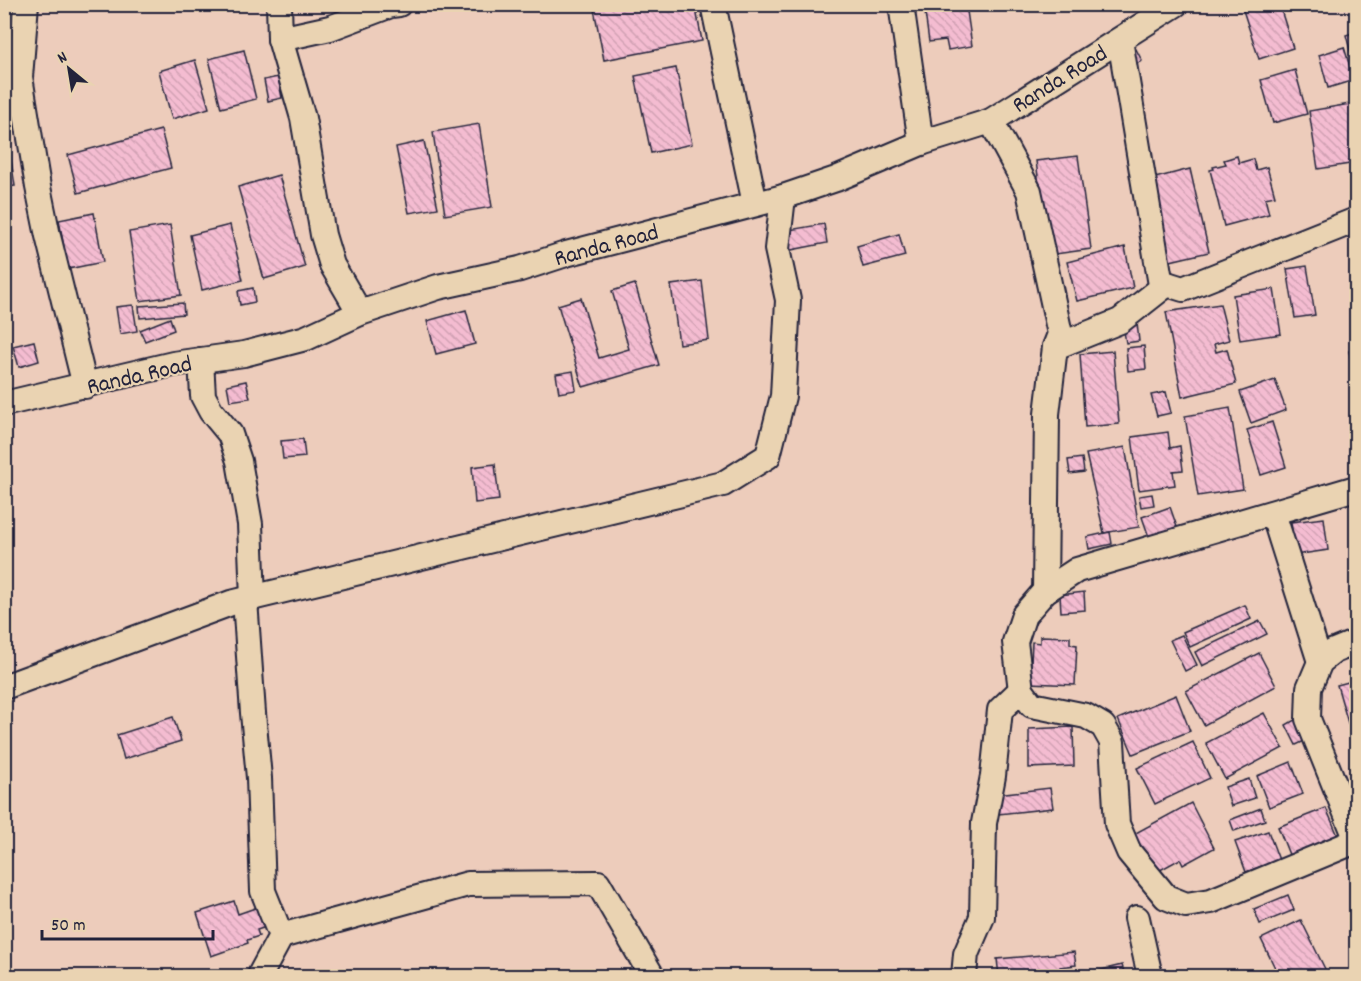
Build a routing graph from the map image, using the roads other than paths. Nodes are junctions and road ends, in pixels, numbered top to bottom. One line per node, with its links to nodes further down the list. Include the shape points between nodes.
1 (26, 4): 9 (street)
2 (279, 4): 7 (street)
3 (399, 4): 7 (street, via 330,28)
4 (713, 4): 13 (street)
5 (901, 4): 11 (street)
6 (1176, 4): 8 (street, Randa Road)
7 (280, 39): 16 (street, via 303,118 323,235 332,265)
8 (1120, 40): 10 (street, Randa Road); 15 (street, via 1161,285)
9 (12, 73): 19 (street)
10 (991, 121): 11 (street, Randa Road); 17 (street, via 1029,191 1060,334)
11 (921, 143): 12 (street, Randa Road)
12 (783, 197): 13 (street, Randa Road); 24 (street, via 777,249 788,300 783,396 768,456 723,484)
13 (755, 204): 16 (street, Randa Road, via 520,269 438,287)
14 (1356, 220): 15 (street, via 1183,289)
15 (1167, 285): 17 (street, via 1120,321)
16 (360, 313): 18 (street, Randa Road, via 306,338)
17 (1055, 347): 23 (street, via 1047,414)
18 (201, 360): 19 (street, Randa Road); 24 (street, via 203,396 230,434 238,461 250,524)
19 (85, 386): 20 (street, Randa Road)
20 (4, 405)
21 (1356, 488): 22 (street)
22 (1273, 513): 23 (street, via 1077,570); 26 (street)
23 (1045, 591): 28 (street, via 1024,615 1015,642)
24 (249, 599): 27 (street); 31 (street, via 263,891)
25 (1356, 642): 26 (street)
26 (1320, 662): 29 (street, via 1309,688 1308,718)
27 (4, 687)
28 (1021, 690): 29 (street, via 1032,705 1086,716 1103,726 1112,742 1117,824 1129,852 1166,897 1186,905 1211,901); 34 (street, via 1000,710 984,823 982,917 966,954)
29 (1356, 839)
30 (1137, 918): 35 (street)
31 (281, 936): 32 (street); 33 (street, via 468,884 598,883)
32 (261, 976)
33 (652, 976)
34 (964, 976)
35 (1150, 976)

